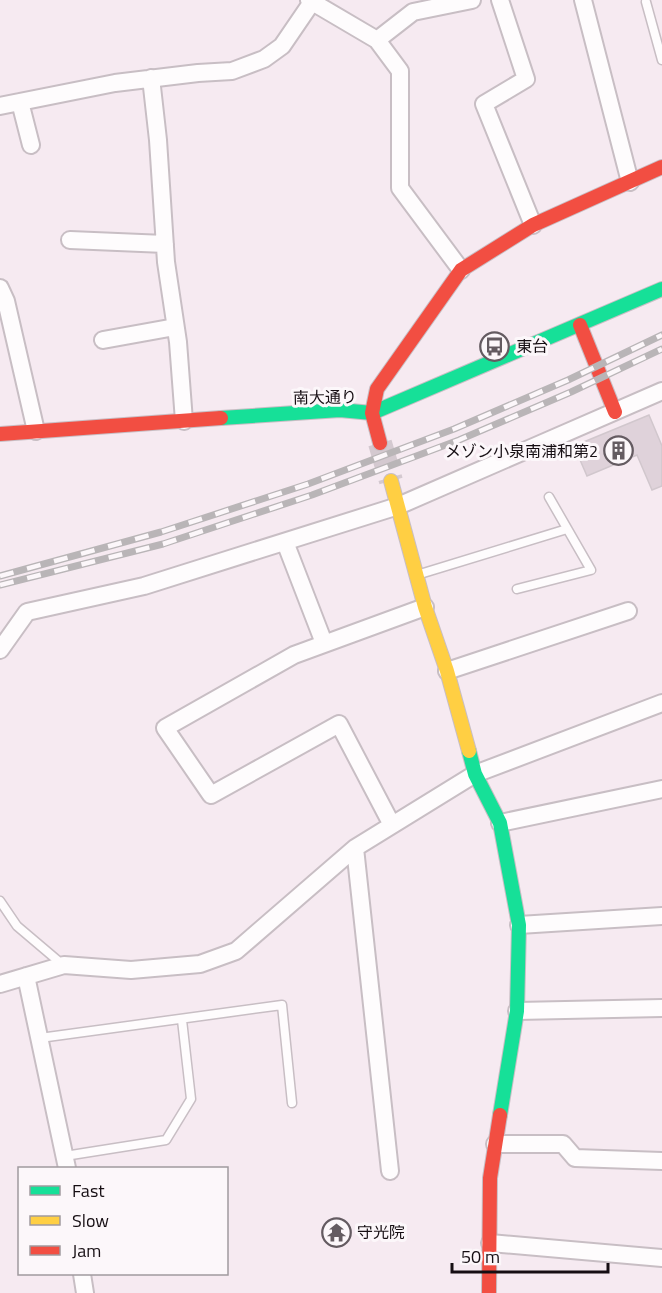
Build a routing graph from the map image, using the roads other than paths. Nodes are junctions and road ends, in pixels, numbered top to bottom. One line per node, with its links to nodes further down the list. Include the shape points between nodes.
1 (472, 0): 6 (street, via 411,9)
2 (501, 0): 14 (street, via 526,79 484,104)
3 (583, 0): 13 (street)
4 (310, 1): 6 (street); 8 (street, via 282,46 264,59 232,71)
5 (646, 2): 7 (lane)
6 (376, 40): 17 (street, via 400,71 400,188)
7 (662, 60)
8 (151, 78): 9 (street); 16 (street)
9 (20, 102): 10 (street); 11 (street)
10 (0, 106)
11 (31, 145)
12 (662, 167): 13 (street)
13 (630, 182): 14 (street)
14 (532, 225): 17 (street)
15 (70, 240): 16 (street)
16 (165, 244): 21 (street)
17 (461, 270): 25 (street, via 377,389)
18 (0, 288): 27 (street)
19 (662, 289): 20 (street, 南大通り)
20 (580, 325): 24 (street); 25 (street, 南大通り)
21 (175, 327): 22 (street); 26 (street)
22 (103, 340)
23 (662, 392): 24 (street)
24 (615, 412): 32 (street)
25 (372, 413): 26 (street, 南大通り, via 340,410); 29 (street)
26 (184, 421): 27 (street, 南大通り)
27 (36, 431): 28 (street, 南大通り)
28 (0, 434)
29 (380, 443)
30 (391, 481): 32 (street)
31 (549, 497): 33 (lane)
32 (398, 506): 34 (street); 35 (street)
33 (567, 529): 35 (lane); 36 (lane, via 591,570)
34 (285, 542): 39 (street); 40 (street, via 144,586 27,612)
35 (416, 575): 37 (street)
36 (517, 590)
37 (424, 607): 39 (street); 41 (street)
38 (628, 611): 41 (street)
39 (324, 643): 46 (street, via 294,654 165,728 211,795 339,724)
40 (0, 650)
41 (447, 671): 43 (street)
42 (662, 703): 43 (street)
43 (475, 774): 45 (street); 46 (street)
44 (662, 789): 45 (street)
45 (500, 824): 50 (street)
46 (392, 825): 47 (street)
47 (355, 849): 51 (street, via 236,951 200,964 131,970); 62 (street)
48 (0, 900): 51 (lane, via 17,926)
49 (662, 916): 50 (street)
50 (519, 925): 55 (street)
51 (64, 965): 52 (street)
52 (26, 976): 53 (street); 57 (street)
53 (0, 984)
54 (662, 1008): 55 (street)
55 (517, 1011): 59 (street)
56 (182, 1020): 57 (lane); 58 (lane, via 282,1005); 61 (lane, via 191,1099 166,1140)
57 (40, 1038): 61 (street)
58 (292, 1103)
59 (495, 1144): 60 (street, via 562,1144 575,1158); 63 (street)
60 (662, 1161)
61 (66, 1162)
62 (390, 1171)
63 (489, 1243): 64 (street); 67 (street)
64 (662, 1258)
65 (82, 1275): 66 (street)
66 (85, 1293)
67 (489, 1293)

